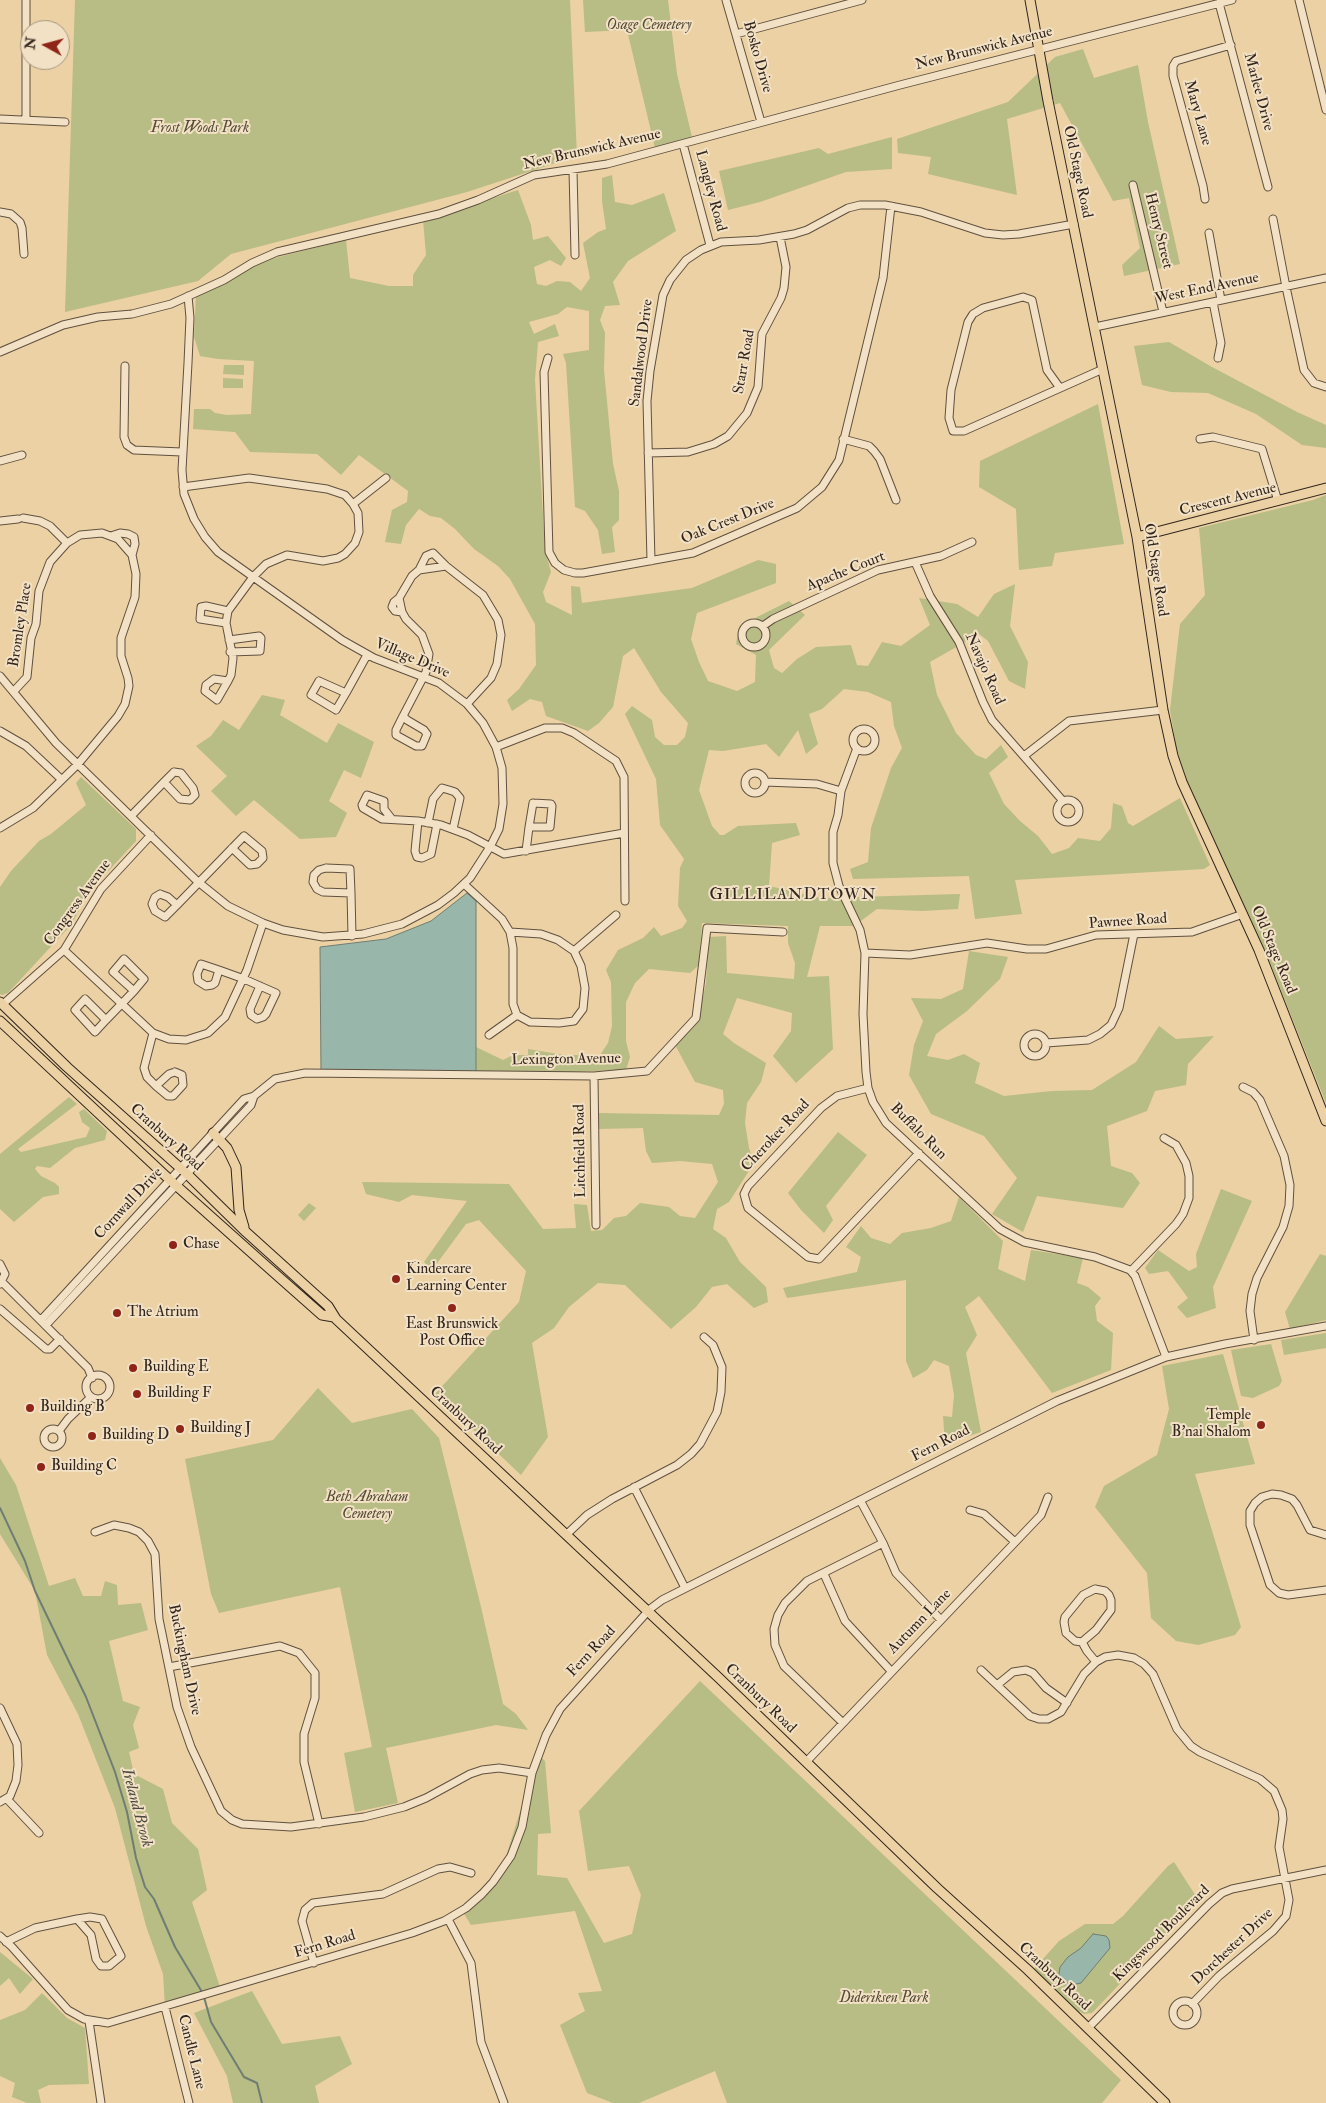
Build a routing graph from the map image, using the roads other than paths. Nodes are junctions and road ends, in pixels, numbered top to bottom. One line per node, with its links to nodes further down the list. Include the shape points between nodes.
1 (26, 0): 13 (street)
2 (726, 0): 8 (street, Bosko Drive)
3 (862, 0): 8 (street)
4 (1030, 0): 10 (main road, Old Stage Road)
5 (1232, 0): 7 (street, New Brunswick Avenue)
6 (1299, 0): 11 (street)
7 (1219, 4): 9 (street, Marlee Drive); 10 (street, New Brunswick Avenue)
8 (736, 34): 15 (street, Bosko Drive)
9 (1231, 45): 19 (street, Marlee Drive); 20 (street, Mary Lane, via 1176,61 1173,66)
10 (1038, 50): 15 (street, New Brunswick Avenue); 24 (main road, Old Stage Road)
11 (1326, 110)
12 (0, 119): 13 (street)
13 (26, 120): 14 (street)
14 (65, 122)
15 (761, 122): 16 (street, New Brunswick Avenue)
16 (683, 144): 17 (street, New Brunswick Avenue); 27 (street, Langley Road)
17 (573, 170): 29 (street); 32 (street, New Brunswick Avenue, via 534,176 439,214 277,252)
18 (1133, 185): 35 (street, Henry Street)
19 (1268, 187)
20 (1205, 199)
21 (891, 206): 24 (street, Sandalwood Drive, via 1002,235); 26 (street, Sandalwood Drive, via 848,208 807,230); 44 (street, Oak Crest Drive, via 882,278)
22 (0, 212): 28 (street, via 11,214 20,222)
23 (1274, 220): 31 (street)
24 (1074, 224): 36 (main road, Old Stage Road)
25 (1209, 234): 33 (street)
26 (780, 237): 27 (street, Sandalwood Drive); 47 (street, Starr Road, via 786,267 784,288 762,334 758,386 747,413 728,436 714,444 688,452)
27 (710, 245): 47 (street, Sandalwood Drive, via 680,266 663,295 647,401)
28 (24, 254)
29 (575, 255)
30 (1326, 278): 31 (street, West End Avenue)
31 (1286, 287): 33 (street, West End Avenue); 42 (street, via 1304,370 1314,383)
32 (188, 296): 37 (street, New Brunswick Avenue, via 152,310 62,325); 46 (street, Village Drive, via 190,318)
33 (1221, 300): 34 (street, West End Avenue)
34 (1213, 302): 35 (street, West End Avenue); 39 (street, via 1221,343)
35 (1164, 312): 36 (street, West End Avenue)
36 (1095, 327): 41 (main road, Old Stage Road)
37 (0, 352)
38 (548, 358): 62 (street, Oak Crest Drive, via 544,372 551,558 559,567 575,573)
39 (1218, 358)
40 (125, 366): 46 (street, via 124,437 127,445 134,450)
41 (1103, 369): 43 (street); 58 (main road, Old Stage Road)
42 (1326, 386)
43 (1060, 388): 43 (street, via 964,431 953,431 949,418 951,390 968,322 983,308 1023,297 1032,300 1047,370)
44 (843, 439): 53 (street, via 869,446 874,451); 62 (street, Oak Crest Drive, via 829,478 797,508 693,553)
45 (1200, 439): 54 (street, via 1213,437 1262,449)
46 (182, 452): 51 (street, Village Drive)
47 (648, 453): 62 (street, Sandalwood Drive)
48 (22, 455): 49 (street)
49 (0, 461)
50 (386, 478): 55 (street)
51 (183, 488): 55 (street, via 249,478 264,479 334,490); 66 (street, Village Drive, via 189,510 205,537 218,552)
52 (1326, 488): 54 (main road, Crescent Avenue)
53 (896, 500)
54 (1278, 501): 58 (main road, Crescent Avenue)
55 (353, 504): 66 (street, via 360,521 359,532 355,543 345,554 323,561 287,555 266,564)
56 (0, 521): 60 (street, via 40,521)
57 (111, 536): 60 (street, Bromley Place, via 84,534); 61 (street); 61 (street, Bromley Place, via 120,533 134,537 136,544)
58 (1137, 538): 79 (main road, Old Stage Road)
59 (972, 542): 63 (street, Apache Court, via 942,556)
60 (67, 543): 76 (street, Bromley Place, via 44,574 29,649 27,677)
61 (132, 555): 85 (street, via 136,574 135,597 120,646 128,678 125,704)
62 (651, 561)
63 (915, 562): 69 (street, Apache Court, via 878,570 773,618); 84 (street, Navajo Road, via 930,596 959,642 992,720)
64 (446, 566): 65 (street); 65 (street, via 433,553 426,556); 78 (street, via 483,595 494,610 501,635 499,657 491,678)
65 (419, 570): 74 (street, via 399,598 406,619 426,644 429,664)
66 (253, 577): 67 (street); 72 (street, Village Drive)
67 (228, 611): 68 (street); 68 (street, via 206,606 201,608 200,619)
68 (226, 623): 70 (street)
69 (763, 626)
70 (229, 640): 71 (street); 71 (street, via 261,638 260,651)
71 (230, 652): 75 (street, via 233,658)
72 (367, 655): 74 (street, Village Drive); 77 (street)
73 (0, 676): 76 (street, Village Drive)
74 (424, 677): 78 (street, Village Drive, via 448,688); 80 (street)
75 (228, 681)
76 (14, 691): 85 (street, Village Drive, via 56,743)
77 (346, 693): 77 (street, via 334,710 311,695 319,680)
78 (467, 704): 82 (street, Village Drive)
79 (1163, 710): 84 (street, via 1069,721); 109 (main road, Old Stage Road, via 1182,782)
80 (403, 716): 80 (street, via 396,735 422,746 427,734)
81 (0, 731): 86 (street, via 26,746)
82 (496, 746): 99 (street, via 554,727 574,732 610,755 620,766 624,777); 102 (street, Village Drive, via 502,768 503,804)
83 (857, 748): 89 (street, Buffalo Run)
84 (1024, 756): 90 (street, Navajo Road)
85 (78, 764): 86 (street); 91 (street, Village Drive)
86 (61, 779): 97 (street, via 33,808)
87 (164, 782): 87 (street, via 174,772 180,773 193,788 193,798 183,801); 91 (street)
88 (764, 782): 89 (street, via 817,784)
89 (841, 791): 118 (street, Buffalo Run, via 833,832 833,863 838,886 860,930)
90 (1063, 802)
91 (131, 816): 100 (street, Village Drive)
92 (391, 818): 93 (street)
93 (418, 820): 94 (street); 95 (street, via 417,857 431,854)
94 (428, 822): 95 (street); 98 (street, via 433,799 442,788 456,792 460,798)
95 (437, 824): 98 (street)
96 (529, 827): 96 (street, via 532,803 551,804 550,827); 103 (street)
97 (0, 828)
98 (453, 829): 102 (street)
99 (624, 833): 103 (street); 107 (street)
100 (151, 835): 104 (street, Village Drive); 116 (street, Congress Avenue, via 105,884)
101 (232, 848): 101 (street, via 244,836 262,851 263,858 250,865); 104 (street)
102 (490, 848): 103 (street, via 504,854); 105 (street, Village Drive)
103 (526, 851)
104 (199, 882): 108 (street); 111 (street, Village Drive, via 228,906)
105 (464, 884): 112 (street, via 502,919); 115 (street, Village Drive, via 421,916 383,930)
106 (351, 893): 106 (street, via 350,869 323,868 314,875 314,886 320,891); 115 (street)
107 (624, 901)
108 (177, 906)
109 (1243, 914): 114 (street, Pawnee Road, via 1192,932); 136 (main road, Old Stage Road)
110 (616, 915): 117 (street)
111 (263, 924): 115 (street, Village Drive, via 303,934); 120 (street)
112 (510, 932): 117 (street, via 541,934); 125 (street, via 513,948 512,1004)
113 (783, 932): 131 (street, Lexington Avenue, via 707,928 696,1018 647,1071)
114 (1134, 934): 118 (street, Pawnee Road, via 1091,936 1046,949 987,943 910,955); 130 (street, via 1119,1008 1111,1025 1088,1040)
115 (352, 936)
116 (64, 950): 123 (street, Congress Avenue); 124 (street)
117 (574, 951): 125 (street, via 586,988 579,1017 569,1023 534,1022)
118 (865, 953): 134 (street, Buffalo Run, via 863,1014)
119 (219, 970): 119 (street, via 215,983 209,986 197,978 201,964); 120 (street)
120 (244, 978): 121 (street); 128 (street, via 225,1017 208,1033 180,1040)
121 (260, 986): 121 (street, via 250,1009 251,1015 257,1019 266,1014 276,993)
122 (134, 991): 122 (street, via 144,979 124,959 113,972); 124 (street)
123 (1, 1003): 140 (main road, Cranbury Road, via 67,1067)
124 (121, 1005): 126 (street); 128 (street)
125 (517, 1015): 129 (street)
126 (106, 1020): 126 (street, via 96,1032 75,1010 85,1000)
127 (0, 1021): 141 (main road, Cranbury Road)
128 (154, 1033): 132 (street, via 144,1068 146,1076)
129 (489, 1035)
130 (1046, 1043)
131 (594, 1076): 135 (street, Lexington Avenue, via 305,1073 275,1079); 142 (street, Litchfield Road)
132 (156, 1086)
133 (1243, 1087): 153 (street, via 1260,1100 1284,1156 1290,1184 1284,1227 1252,1294 1250,1311)
134 (868, 1088): 139 (street, Buffalo Run, via 880,1116); 139 (street, Cherokee Road, via 837,1096 821,1108 748,1186 744,1194 748,1208 808,1257 818,1259)
135 (254, 1096): 137 (street, Cornwall Drive, via 250,1105)
136 (1326, 1121)
137 (216, 1136): 140 (street, Cornwall Drive); 143 (main road, via 232,1156 236,1167 239,1210)
138 (1164, 1138): 145 (street, via 1176,1145 1186,1163 1189,1198 1176,1224)
139 (919, 1153): 145 (street, Buffalo Run, via 1011,1236 1024,1242 1112,1262)
140 (184, 1171): 141 (street, Cornwall Drive); 143 (main road, Cranbury Road)
141 (173, 1183): 148 (main road, Cranbury Road, via 322,1315); 149 (street, Cornwall Drive)
142 (596, 1225)
143 (246, 1232): 148 (main road, Cranbury Road, via 328,1306)
144 (0, 1264): 146 (street, via 5,1274)
145 (1131, 1271): 154 (street)
146 (1, 1283): 149 (street)
147 (0, 1309): 152 (street, via 46,1349 50,1350)
148 (334, 1317): 163 (main road, Cranbury Road)
149 (43, 1323): 152 (street)
150 (1326, 1326): 153 (street, Fern Road)
151 (704, 1337): 158 (street, via 713,1345 722,1367 721,1392 713,1421 690,1454)
152 (60, 1339): 155 (street, via 88,1368)
153 (1254, 1340): 154 (street, Fern Road)
154 (1166, 1357): 160 (street, Fern Road, via 1057,1401)
155 (92, 1378): 156 (street, via 86,1387); 156 (street, via 103,1377 110,1388 102,1399)
156 (91, 1397): 157 (street)
157 (59, 1431)
158 (634, 1487): 163 (street, via 587,1515); 168 (street)
159 (1048, 1498): 165 (street, Autumn Lane, via 1041,1515)
160 (860, 1500): 166 (street); 168 (street, Fern Road)
161 (970, 1510): 165 (street, via 984,1514)
162 (96, 1532): 174 (street, Buckingham Drive, via 114,1525 139,1532 148,1541 155,1554 159,1620)
163 (566, 1535): 170 (main road, Cranbury Road)
164 (1326, 1535): 169 (street, via 1310,1530 1297,1504 1281,1495 1262,1497 1250,1512 1250,1525 1270,1585 1279,1593 1288,1595)
165 (1015, 1542): 171 (street, Autumn Lane)
166 (883, 1543): 167 (street); 171 (street, via 896,1572)
167 (824, 1574): 176 (street, via 845,1621); 180 (street, via 807,1581 785,1603 774,1629 775,1645 784,1666)
168 (685, 1588): 170 (street, Fern Road)
169 (1326, 1590)
170 (648, 1611): 181 (main road, Cranbury Road); 182 (street, Fern Road, via 560,1709)
171 (941, 1620): 176 (street, Autumn Lane)
172 (1082, 1642): 172 (street, via 1109,1614 1111,1600 1105,1591 1095,1589 1087,1592 1065,1617 1066,1633 1075,1641); 173 (street)
173 (1096, 1662): 178 (street, via 1084,1674); 188 (street, Dorchester Drive, via 1118,1655 1130,1656 1141,1662 1150,1670 1177,1729 1191,1746 1260,1778 1274,1791 1282,1810 1279,1847)
174 (169, 1667): 184 (street, Buckingham Drive, via 177,1707 191,1747 221,1811 242,1824 291,1827); 184 (street, via 280,1646 299,1652 315,1673 315,1698 304,1734 304,1762)
175 (981, 1670): 177 (street)
176 (891, 1671): 180 (street, Autumn Lane)
177 (997, 1685): 178 (street, via 1013,1672 1026,1670); 178 (street, via 1030,1716 1039,1719 1053,1718)
178 (1067, 1703)
179 (0, 1708): 183 (street, via 17,1744 18,1765 16,1781)
180 (843, 1722): 181 (street, Autumn Lane)
181 (806, 1762): 197 (main road, Cranbury Road)
182 (532, 1773): 184 (street, Buckingham Drive, via 499,1768 482,1770 404,1807); 190 (street, Fern Road, via 522,1827 503,1870 471,1904)
183 (3, 1801): 185 (street)
184 (319, 1824)
185 (40, 1833)
186 (1326, 1870): 188 (street, Kingswood Boulevard)
187 (471, 1873): 193 (street, via 450,1867 383,1894 313,1903 305,1910 302,1921)
188 (1285, 1878): 194 (street, Dorchester Drive, via 1289,1900 1282,1923 1219,1976); 197 (street, Kingswood Boulevard, via 1232,1889 1215,1898)
189 (77, 1919): 189 (street, via 102,1919 121,1956 116,1962 102,1966 96,1959 91,1935); 192 (street, via 35,1928)
190 (448, 1919): 193 (street, Fern Road); 200 (street, via 471,1964 481,2042)
191 (0, 1936): 192 (street, Fern Road)
192 (6, 1942): 196 (street, Fern Road, via 63,2006)
193 (314, 1962): 195 (street, Fern Road)
194 (1192, 2004)
195 (165, 2007): 196 (street, Fern Road, via 114,2022); 199 (street, Candle Lane)
196 (90, 2021): 198 (street)
197 (1088, 2028): 201 (main road, Cranbury Road)
198 (102, 2103)
199 (189, 2103)
200 (504, 2103)
201 (1165, 2103)

